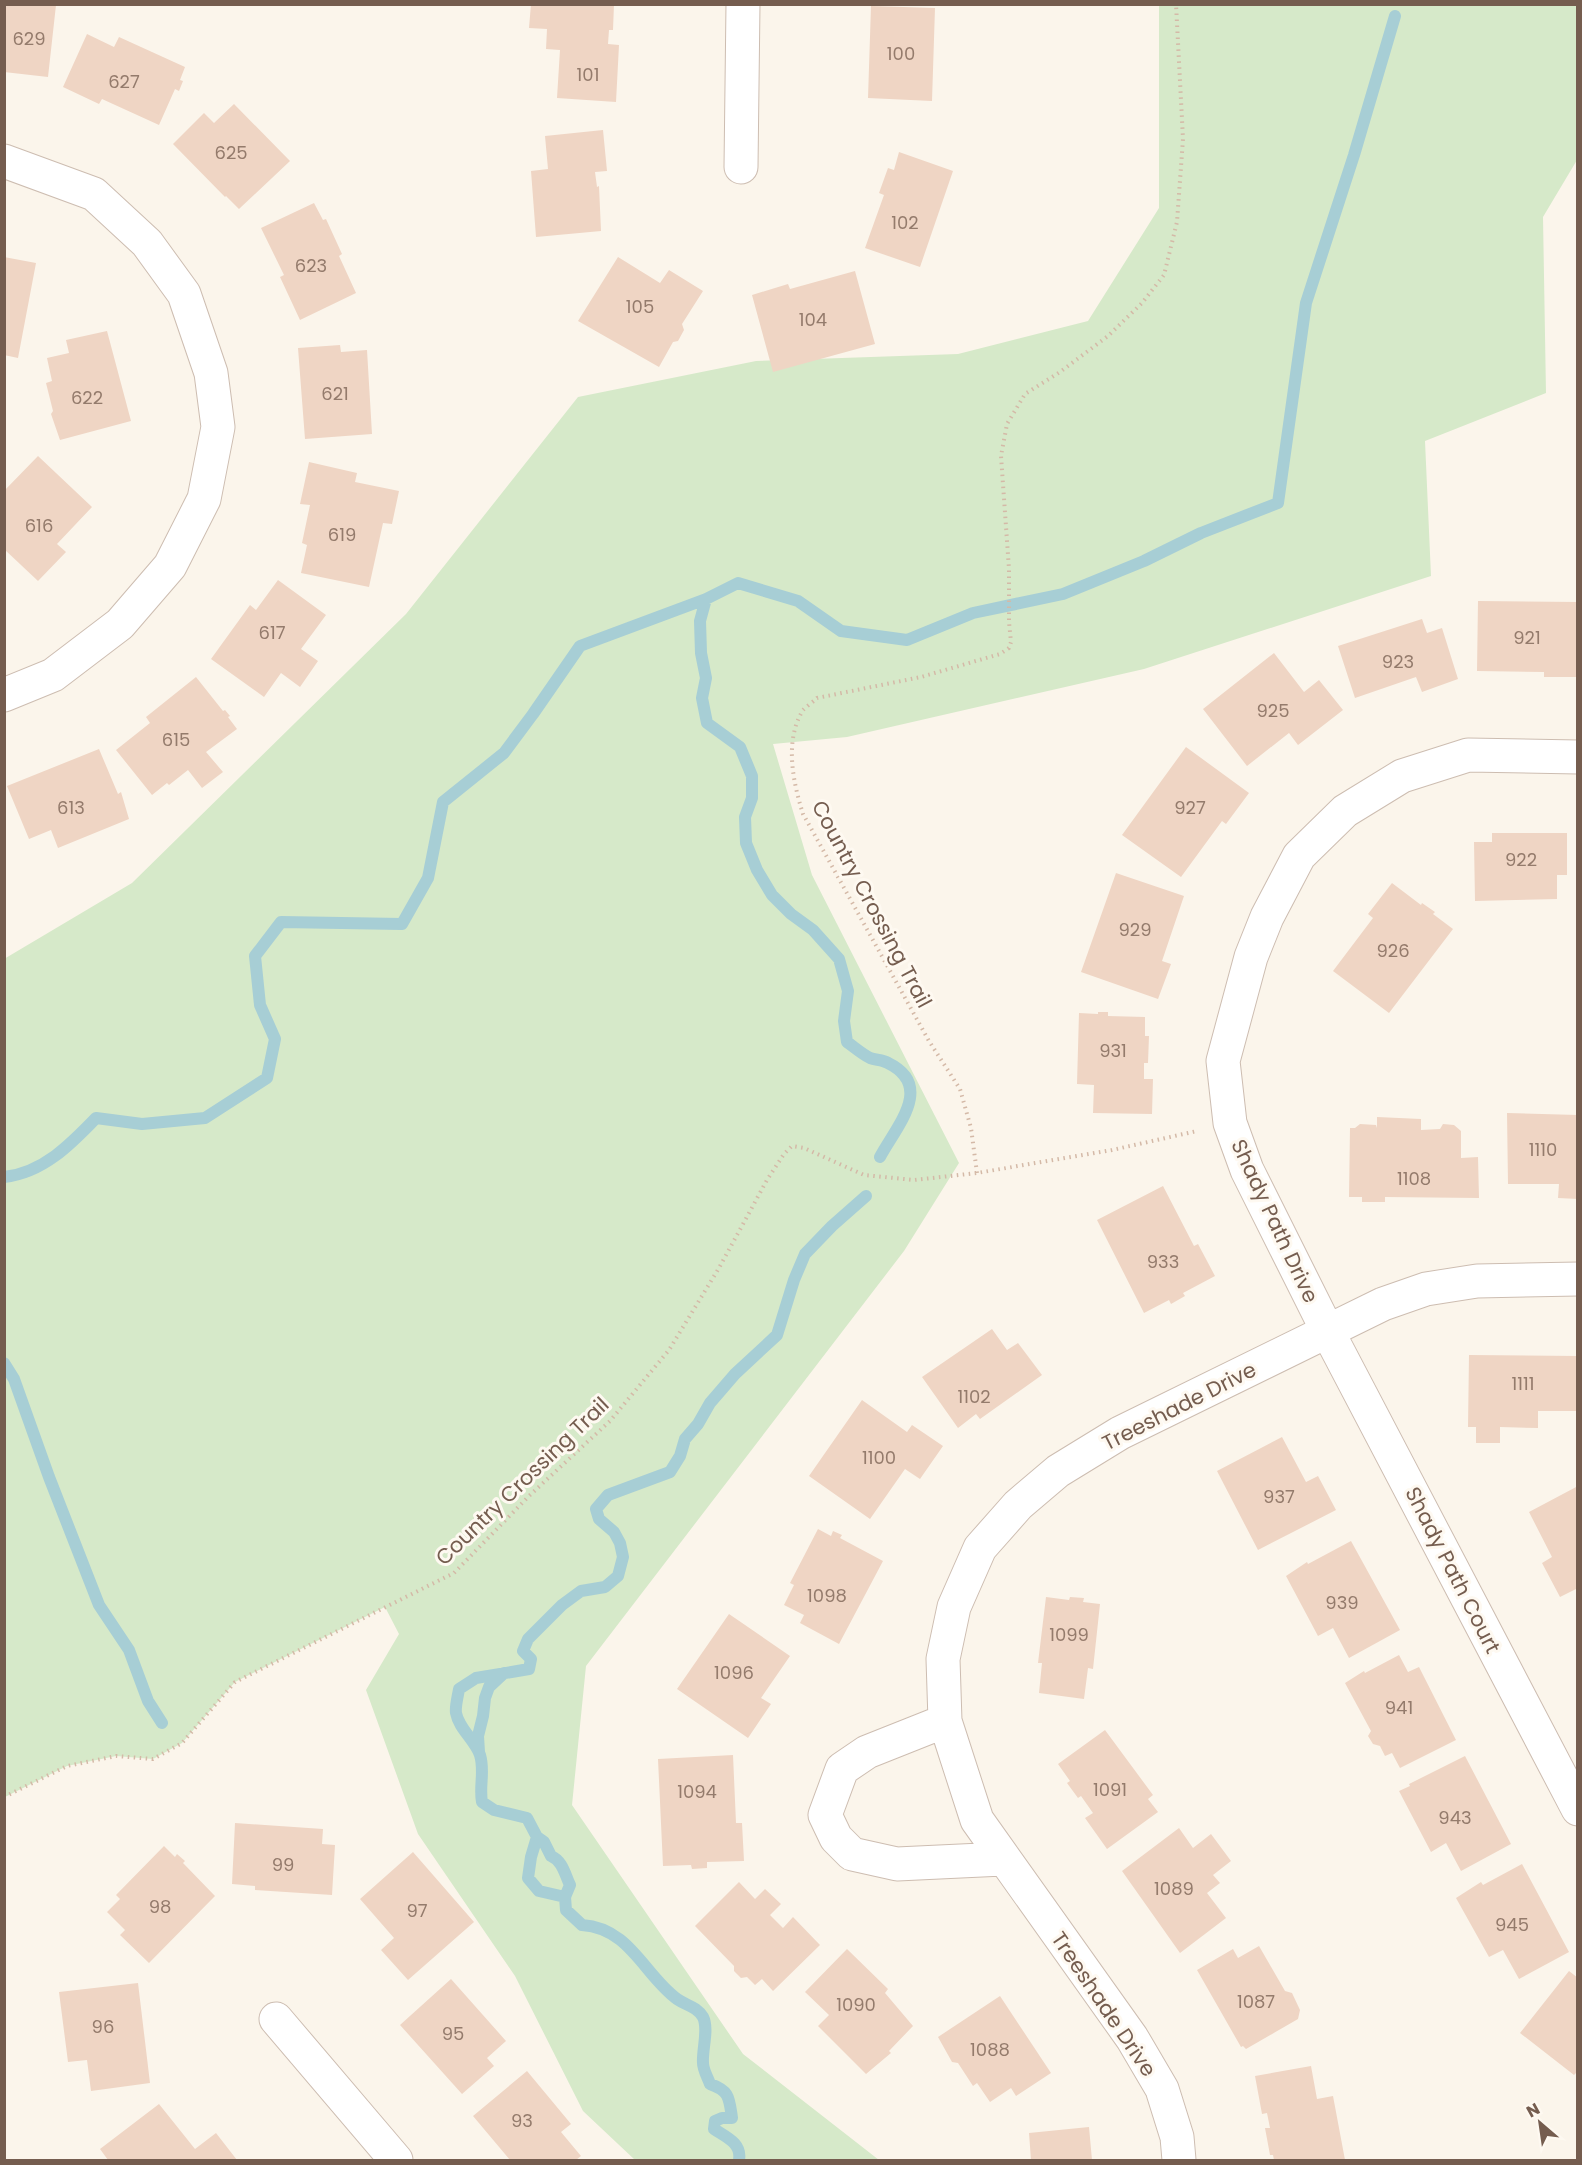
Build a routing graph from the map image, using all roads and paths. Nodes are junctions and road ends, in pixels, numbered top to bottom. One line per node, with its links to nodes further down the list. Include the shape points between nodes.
1 (742, 4): 4 (street)
2 (1176, 4): 8 (path, Country Crossing Trail, via 1183,139 1177,222 1164,275 1108,336 1025,394 1007,424 1001,456 1009,569 1009,648 921,677 817,698 804,709 794,732 794,785 803,814 929,1041 960,1089 971,1128)
3 (4, 162): 5 (street, via 94,194 147,243 184,294 211,373 219,427 204,499 170,566 120,624 53,675)
4 (741, 167)
5 (4, 695)
6 (1578, 757): 7 (street, Shady Path Drive, via 1468,755 1402,776 1345,811 1299,856 1251,957 1223,1061)
7 (1230, 1123): 8 (path, Country Crossing Trail, via 1112,1150); 10 (street, Shady Path Drive, via 1247,1170)
8 (977, 1173): 12 (path, Country Crossing Trail, via 914,1180 864,1175 792,1146 767,1180 669,1350 610,1421 454,1573 235,1682 182,1743 153,1759 116,1756 67,1766)
9 (1578, 1279): 10 (street, Treeshade Drive, via 1477,1281 1426,1289 1383,1304)
10 (1328, 1332): 11 (street, Treeshade Drive, via 1120,1433 1058,1471 1018,1505 980,1548 954,1607 943,1659); 13 (street, Shady Path Court)
11 (945, 1721): 14 (street, Treeshade Drive, via 977,1820); 14 (street, via 867,1752 842,1768 825,1815 836,1838 852,1854 897,1864)
12 (4, 1797)
13 (1578, 1809)
14 (1003, 1859): 17 (street, Treeshade Drive, via 1132,2038 1162,2089 1177,2137)
15 (276, 2019): 16 (street)
16 (396, 2160)
17 (1179, 2160)

